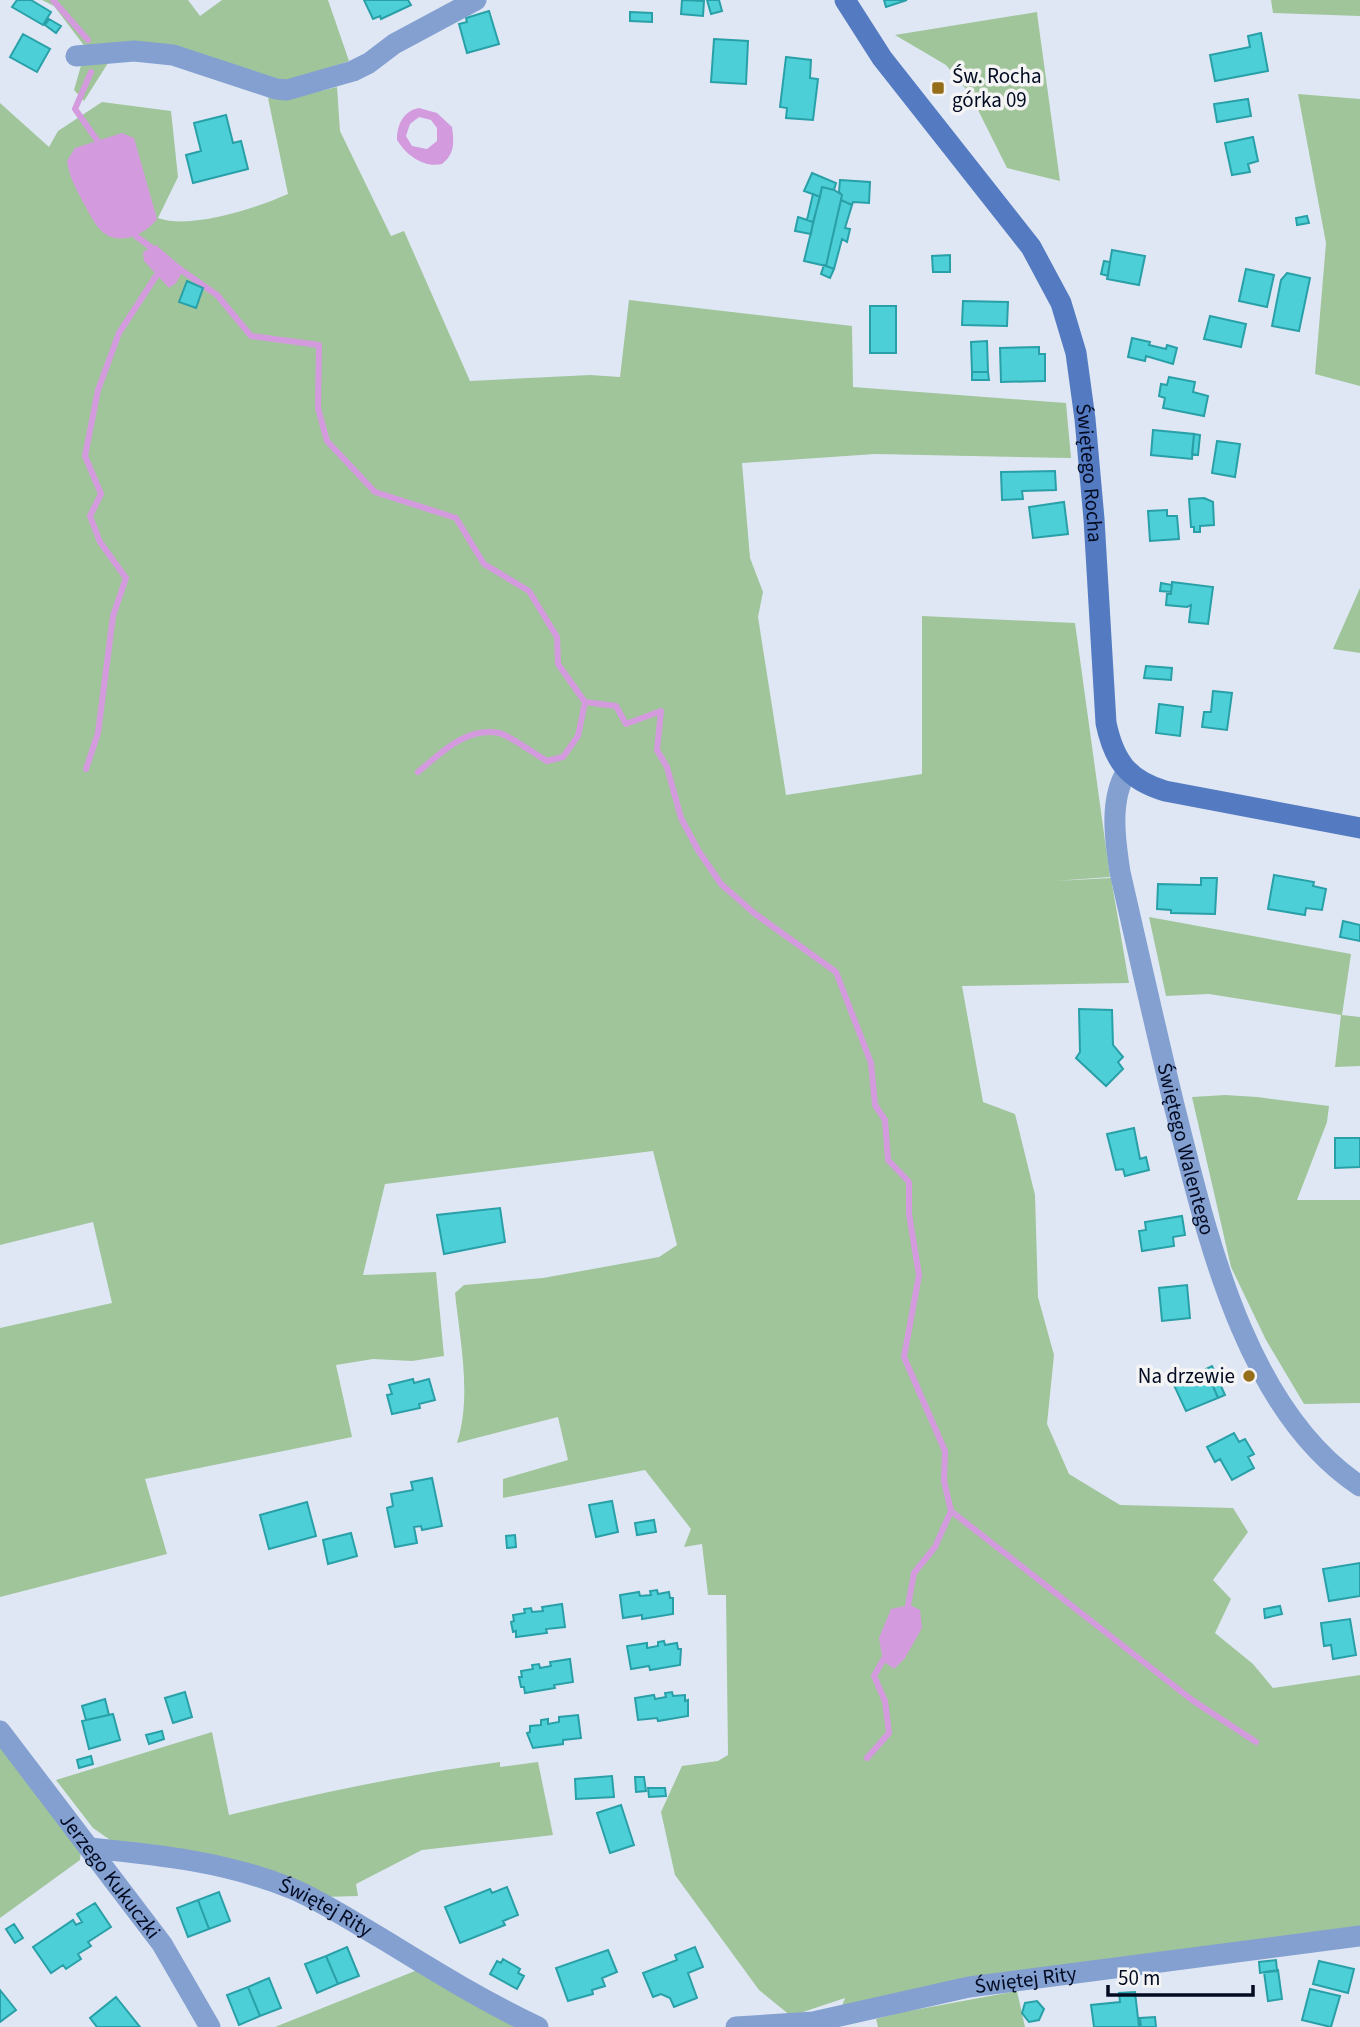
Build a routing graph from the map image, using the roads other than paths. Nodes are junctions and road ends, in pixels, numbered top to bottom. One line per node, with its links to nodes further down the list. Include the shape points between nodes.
1 (476, 0): 3 (street, via 361,67 287,90 173,55 134,51)
2 (845, 0): 4 (street, Świętego Rocha, via 883,58 1031,247 1061,303 1076,354 1085,419 1106,723 1115,754)
3 (76, 56)
4 (1127, 771): 5 (street, via 1166,791); 6 (street, Świętego Walentego, via 1116,800 1121,876 1163,1063 1220,1277 1268,1380 1292,1418 1318,1452)
5 (1360, 828)
6 (1360, 1486)
7 (0, 1731): 8 (street, Jerzego Kukuczki)
8 (90, 1848): 10 (street, Jerzego Kukuczki, via 162,1944); 11 (street, Świętej Rity, via 232,1868 294,1890 492,2006)
9 (1360, 1936): 12 (street, Świętej Rity, via 969,1987 813,2022)
10 (210, 2027)
11 (538, 2027)
12 (736, 2027)

